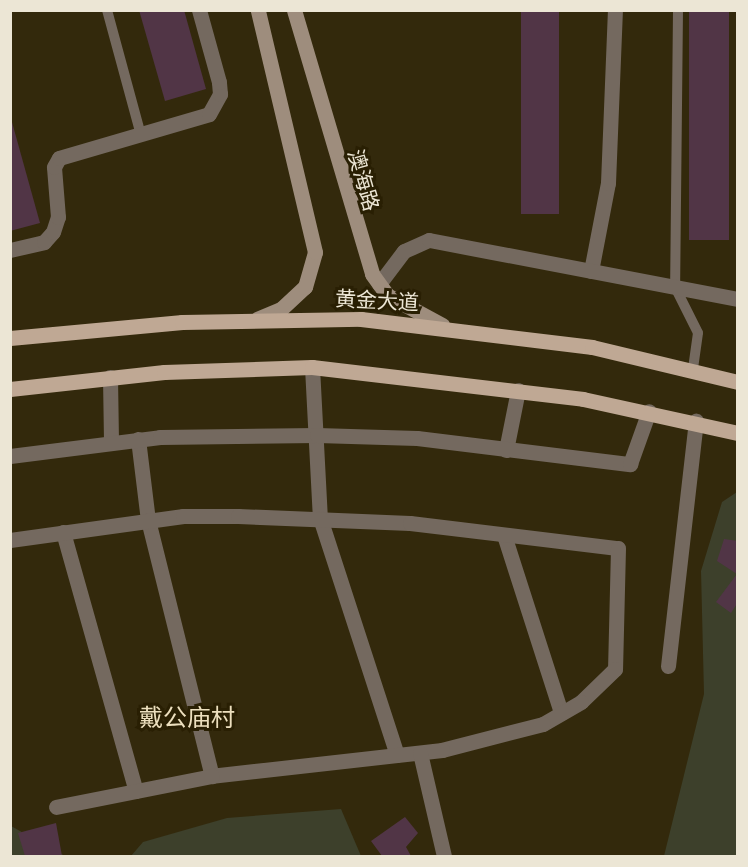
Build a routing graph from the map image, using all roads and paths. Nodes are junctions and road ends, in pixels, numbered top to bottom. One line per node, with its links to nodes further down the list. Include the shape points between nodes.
1 (107, 10): 7 (lane)
2 (199, 10): 7 (street, via 219,82 216,103 194,122)
3 (258, 10): 13 (main road, via 315,252 305,287 281,309)
4 (294, 10): 10 (main road, 澳海路, via 361,249)
5 (615, 10): 9 (street, via 608,183)
6 (678, 10): 11 (lane)
7 (141, 135): 8 (street, via 59,158 53,174 58,217 53,232 44,243)
8 (10, 250)
9 (591, 271): 10 (street, via 429,240 404,251); 11 (street)
10 (379, 284): 14 (main road, 澳海路, via 411,312)
11 (675, 287): 12 (street); 17 (lane, via 698,333)
12 (738, 299)
13 (252, 321): 14 (main road, 黄金大道, via 361,319); 15 (main road, 黄金大道, via 171,322)
14 (442, 325): 17 (main road, 黄金大道, via 592,347)
15 (10, 338)
16 (312, 367): 18 (main road); 21 (main road); 25 (street)
17 (693, 370): 19 (main road, 黄金大道)
18 (110, 377): 20 (main road); 27 (street)
19 (738, 382)
20 (10, 389)
21 (518, 390): 22 (main road); 28 (street)
22 (648, 411): 23 (main road); 28 (street, via 630,464)
23 (696, 421): 24 (main road); 35 (street)
24 (738, 433)
25 (317, 435): 26 (street); 28 (street, via 417,438); 30 (street)
26 (138, 439): 27 (street); 31 (street)
27 (111, 441): 29 (street)
28 (506, 450)
29 (10, 456)
30 (320, 518): 31 (street); 33 (street); 38 (street)
31 (148, 520): 32 (street); 39 (street)
32 (63, 532): 34 (street); 40 (street)
33 (504, 534): 36 (street); 36 (street, via 618,548 615,669)
34 (10, 540)
35 (668, 666)
36 (561, 713): 37 (street, via 499,738)
37 (420, 753): 38 (street); 42 (street)
38 (397, 754): 39 (street)
39 (212, 777): 40 (street)
40 (136, 791): 41 (street)
41 (56, 807)
42 (444, 856)

